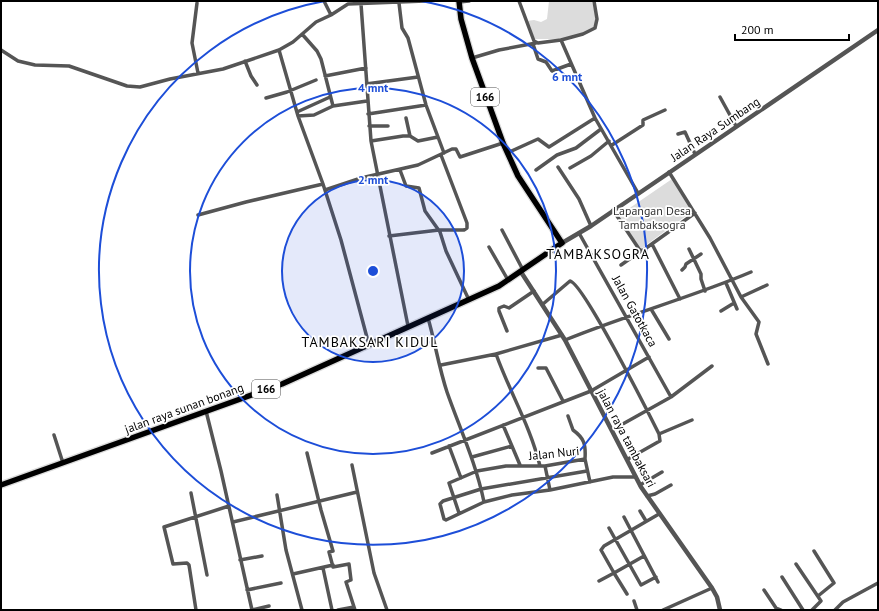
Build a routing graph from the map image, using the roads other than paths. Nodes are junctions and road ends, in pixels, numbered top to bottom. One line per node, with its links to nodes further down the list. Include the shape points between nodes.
1 (324, 1): 10 (street)
2 (425, 1): 8 (street)
3 (459, 1): 4 (street); 18 (main road, 166, via 461,19)
4 (469, 1)
5 (518, 1): 14 (street, via 531,38)
6 (594, 1): 13 (street, via 597,19 595,28)
7 (197, 3): 22 (street, via 192,43)
8 (398, 3): 9 (street); 24 (street, via 402,28 408,38)
9 (362, 4): 10 (street, via 348,4); 21 (street)
10 (331, 15): 12 (street, via 316,22)
11 (878, 30): 43 (street, Jalan Raya Sumbang)
12 (302, 34): 17 (street); 23 (street, via 319,54)
13 (562, 40): 14 (street); 20 (street)
14 (538, 43): 15 (street)
15 (533, 44): 18 (street); 20 (street, via 538,59 546,62 552,70)
16 (1, 50): 22 (street, via 18,61 35,65 69,66 133,87)
17 (280, 50): 19 (street); 28 (street)
18 (472, 58): 50 (main road, 166)
19 (245, 61): 22 (street); 27 (street)
20 (571, 64): 40 (street)
21 (366, 68): 23 (street); 26 (street)
22 (198, 73)
23 (325, 76): 29 (street)
24 (418, 77): 26 (street); 33 (street)
25 (316, 80): 28 (street)
26 (366, 84): 32 (street)
27 (257, 85)
28 (291, 90): 31 (street); 36 (street)
29 (330, 97): 34 (street); 36 (street)
30 (720, 97): 43 (street)
31 (266, 98)
32 (367, 101): 34 (street); 37 (street)
33 (426, 105): 37 (street); 47 (street)
34 (333, 106): 38 (street, via 314,115)
35 (665, 110): 51 (street, via 644,119 643,125)
36 (297, 112): 38 (street)
37 (368, 114): 41 (street)
38 (298, 116): 61 (street)
39 (406, 118): 46 (street)
40 (595, 118): 44 (street); 52 (street, via 549,147 538,139)
41 (369, 126): 42 (street); 48 (street)
42 (388, 126)
43 (736, 126): 54 (street, Jalan Raya Sumbang)
44 (601, 129): 49 (street); 58 (street, via 576,148 557,154)
45 (678, 134): 54 (street, via 685,132)
46 (410, 136): 47 (street, via 418,141); 48 (street)
47 (438, 137): 53 (street)
48 (370, 141): 60 (street)
49 (609, 141): 51 (street); 56 (street, via 591,156)
50 (503, 143): 52 (main road, 166); 53 (street, via 460,156 455,149)
51 (612, 145): 63 (street)
52 (507, 153): 72 (main road, 166, via 530,195)
53 (442, 154): 57 (street); 68 (street, via 468,225 464,230)
54 (695, 154): 59 (street, Jalan Raya Sumbang)
55 (558, 167): 67 (street, via 574,189)
56 (570, 168)
57 (400, 170): 60 (street); 68 (street, via 406,186 419,188 425,211)
58 (536, 170)
59 (669, 172): 63 (street, Jalan Raya Sumbang); 65 (street)
60 (377, 174): 62 (street); 71 (street)
61 (323, 184): 62 (street); 66 (street)
62 (325, 190): 105 (street, via 343,245)
63 (638, 193): 64 (street, Jalan Raya Sumbang)
64 (613, 210): 67 (street, Jalan Raya Sumbang); 76 (street)
65 (695, 213): 73 (street); 84 (street)
66 (198, 215)
67 (591, 226): 70 (street, Jalan Raya Sumbang)
68 (439, 230): 71 (street); 91 (street)
69 (502, 230): 81 (street)
70 (579, 233): 72 (street, Jalan Raya Sumbang); 97 (street, Jalan Gatotkaca)
71 (389, 236): 100 (street)
72 (562, 244): 81 (main road, jalan raya sunan bonang / 166)
73 (652, 244): 76 (street); 90 (street)
74 (489, 247): 83 (street)
75 (688, 249): 78 (street)
76 (641, 251): 79 (street)
77 (701, 254): 78 (street)
78 (694, 259): 80 (street); 87 (street)
79 (621, 265)
80 (682, 270)
81 (522, 271): 83 (main road, jalan raya sunan bonang / 166); 88 (street, jalan raya tambaksari)
82 (751, 272): 84 (street)
83 (508, 280): 91 (main road, jalan raya sunan bonang / 166)
84 (733, 280): 85 (street); 89 (street)
85 (726, 283): 87 (street); 92 (street)
86 (767, 285): 89 (street)
87 (705, 291): 90 (street)
88 (534, 292): 93 (street, jalan raya tambaksari); 101 (street, via 510,308 500,308)
89 (742, 297): 108 (street, via 759,323 756,334)
90 (680, 299): 94 (street)
91 (469, 300): 98 (main road, jalan raya sunan bonang / 166)
92 (734, 303): 95 (street); 96 (street)
93 (543, 304): 99 (street, via 572,282 585,297); 102 (street, jalan raya tambaksari)
94 (651, 309): 97 (street); 104 (street)
95 (737, 309)
96 (722, 311)
97 (627, 316): 99 (street); 107 (street, Jalan Gatotkaca)
98 (428, 318): 100 (main road, jalan raya sunan bonang / 166); 109 (street)
99 (601, 325): 103 (street); 112 (street)
100 (408, 326): 105 (main road, jalan raya sunan bonang / 166)
101 (507, 331)
102 (562, 335): 103 (street, jalan raya tambaksari); 106 (street)
103 (565, 340): 113 (street, jalan raya tambaksari)
104 (669, 340)
105 (369, 345): 117 (main road, jalan raya sunan bonang / 166, via 282,384)
106 (496, 354): 109 (street); 118 (street, via 508,387)
107 (649, 357): 112 (street); 114 (street, Jalan Gatotkaca)
108 (768, 364)
109 (441, 365): 125 (street, via 448,394)
110 (712, 366): 114 (street)
111 (538, 368): 115 (street, via 546,368)
112 (626, 371): 113 (street); 116 (street)
113 (591, 391): 115 (street); 122 (street, jalan raya tambaksari)
114 (671, 396): 116 (street)
115 (563, 401): 118 (street)
116 (647, 410): 122 (street); 123 (street)
117 (206, 411): 133 (main road, jalan raya sunan bonang / 166); 156 (street)
118 (524, 416): 121 (street); 136 (street)
119 (568, 416): 131 (street, via 573,430 579,433 583,440)
120 (692, 420): 123 (street)
121 (503, 425): 125 (street); 127 (street)
122 (612, 430): 132 (street, jalan raya tambaksari)
123 (659, 434): 132 (street, via 660,441)
124 (54, 435): 133 (street)
125 (466, 439): 126 (street); 130 (street)
126 (449, 446): 129 (street); 142 (street)
127 (512, 446): 130 (street); 135 (street)
128 (307, 453): 154 (street)
129 (432, 453)
130 (472, 457): 138 (street)
131 (585, 458): 136 (street, Jalan Nuri); 137 (street, Jalan Nuri)
132 (628, 460): 141 (street, jalan raya tambaksari)
133 (63, 463): 144 (main road, jalan raya sunan bonang / 166)
134 (352, 465): 149 (street)
135 (520, 465): 136 (street, Jalan Nuri); 138 (street, Jalan Nuri)
136 (543, 466): 140 (street)
137 (587, 471): 140 (street); 143 (street, Jalan Nuri)
138 (477, 472): 142 (street, Jalan Nuri); 147 (street)
139 (662, 472): 145 (street)
140 (547, 477): 147 (street); 148 (street)
141 (636, 477): 143 (street); 145 (street, jalan raya tambaksari)
142 (461, 478): 153 (street, Jalan Nuri, via 449,483)
143 (590, 482): 148 (street)
144 (1, 485)
145 (640, 485): 152 (street, jalan raya tambaksari)
146 (671, 485): 152 (street)
147 (481, 489): 153 (street); 155 (street)
148 (550, 490): 155 (street)
149 (357, 492): 154 (street); 198 (street, via 365,520 374,573)
150 (191, 493): 161 (street)
151 (277, 495): 157 (street)
152 (647, 496): 160 (street, jalan raya tambaksari)
153 (453, 497): 159 (street); 159 (street, via 441,503 444,518 446,520)
154 (318, 501): 157 (street); 174 (street, via 333,551 329,552)
155 (484, 502): 159 (street)
156 (229, 506): 161 (street); 164 (street)
157 (280, 511): 164 (street); 177 (street)
158 (640, 511): 163 (street)
159 (460, 513)
160 (658, 514): 163 (street); 185 (street, jalan raya tambaksari)
161 (196, 516): 178 (street); 193 (street, via 164,528 173,564 189,565)
162 (624, 517): 166 (street)
163 (646, 521): 166 (street)
164 (233, 522): 171 (street)
165 (609, 528): 167 (street)
166 (631, 530): 167 (street); 170 (street)
167 (616, 540): 172 (street); 176 (street, via 601,550)
168 (814, 551): 189 (street, via 834,583)
169 (262, 556): 171 (street)
170 (644, 556): 172 (street); 179 (street)
171 (240, 560): 186 (street)
172 (629, 564): 176 (street); 179 (street, via 641,586)
173 (796, 564): 189 (street)
174 (333, 566): 175 (street); 192 (street, via 349,564 351,580 346,582)
175 (323, 568): 177 (street); 196 (street)
176 (614, 573): 181 (street); 188 (street)
177 (293, 574): 195 (street)
178 (207, 575)
179 (656, 577): 182 (street)
180 (782, 577): 203 (street)
181 (599, 581)
182 (658, 582)
183 (281, 583): 186 (street)
184 (878, 583): 205 (street, via 843,602)
185 (712, 588): 200 (street); 201 (street, jalan raya tambaksari)
186 (248, 590): 194 (street)
187 (764, 590): 202 (street, via 776,608)
188 (627, 594)
189 (818, 596): 204 (street, via 821,601)
190 (634, 601): 199 (street)
191 (269, 606): 194 (street)
192 (355, 609): 197 (street)
193 (196, 610)
194 (252, 610)
195 (302, 610)
196 (332, 610)
197 (338, 610)
198 (387, 610)
199 (637, 610)
200 (663, 610)
201 (720, 610)
202 (781, 610)
203 (803, 610)
204 (812, 610)
205 (835, 610)

